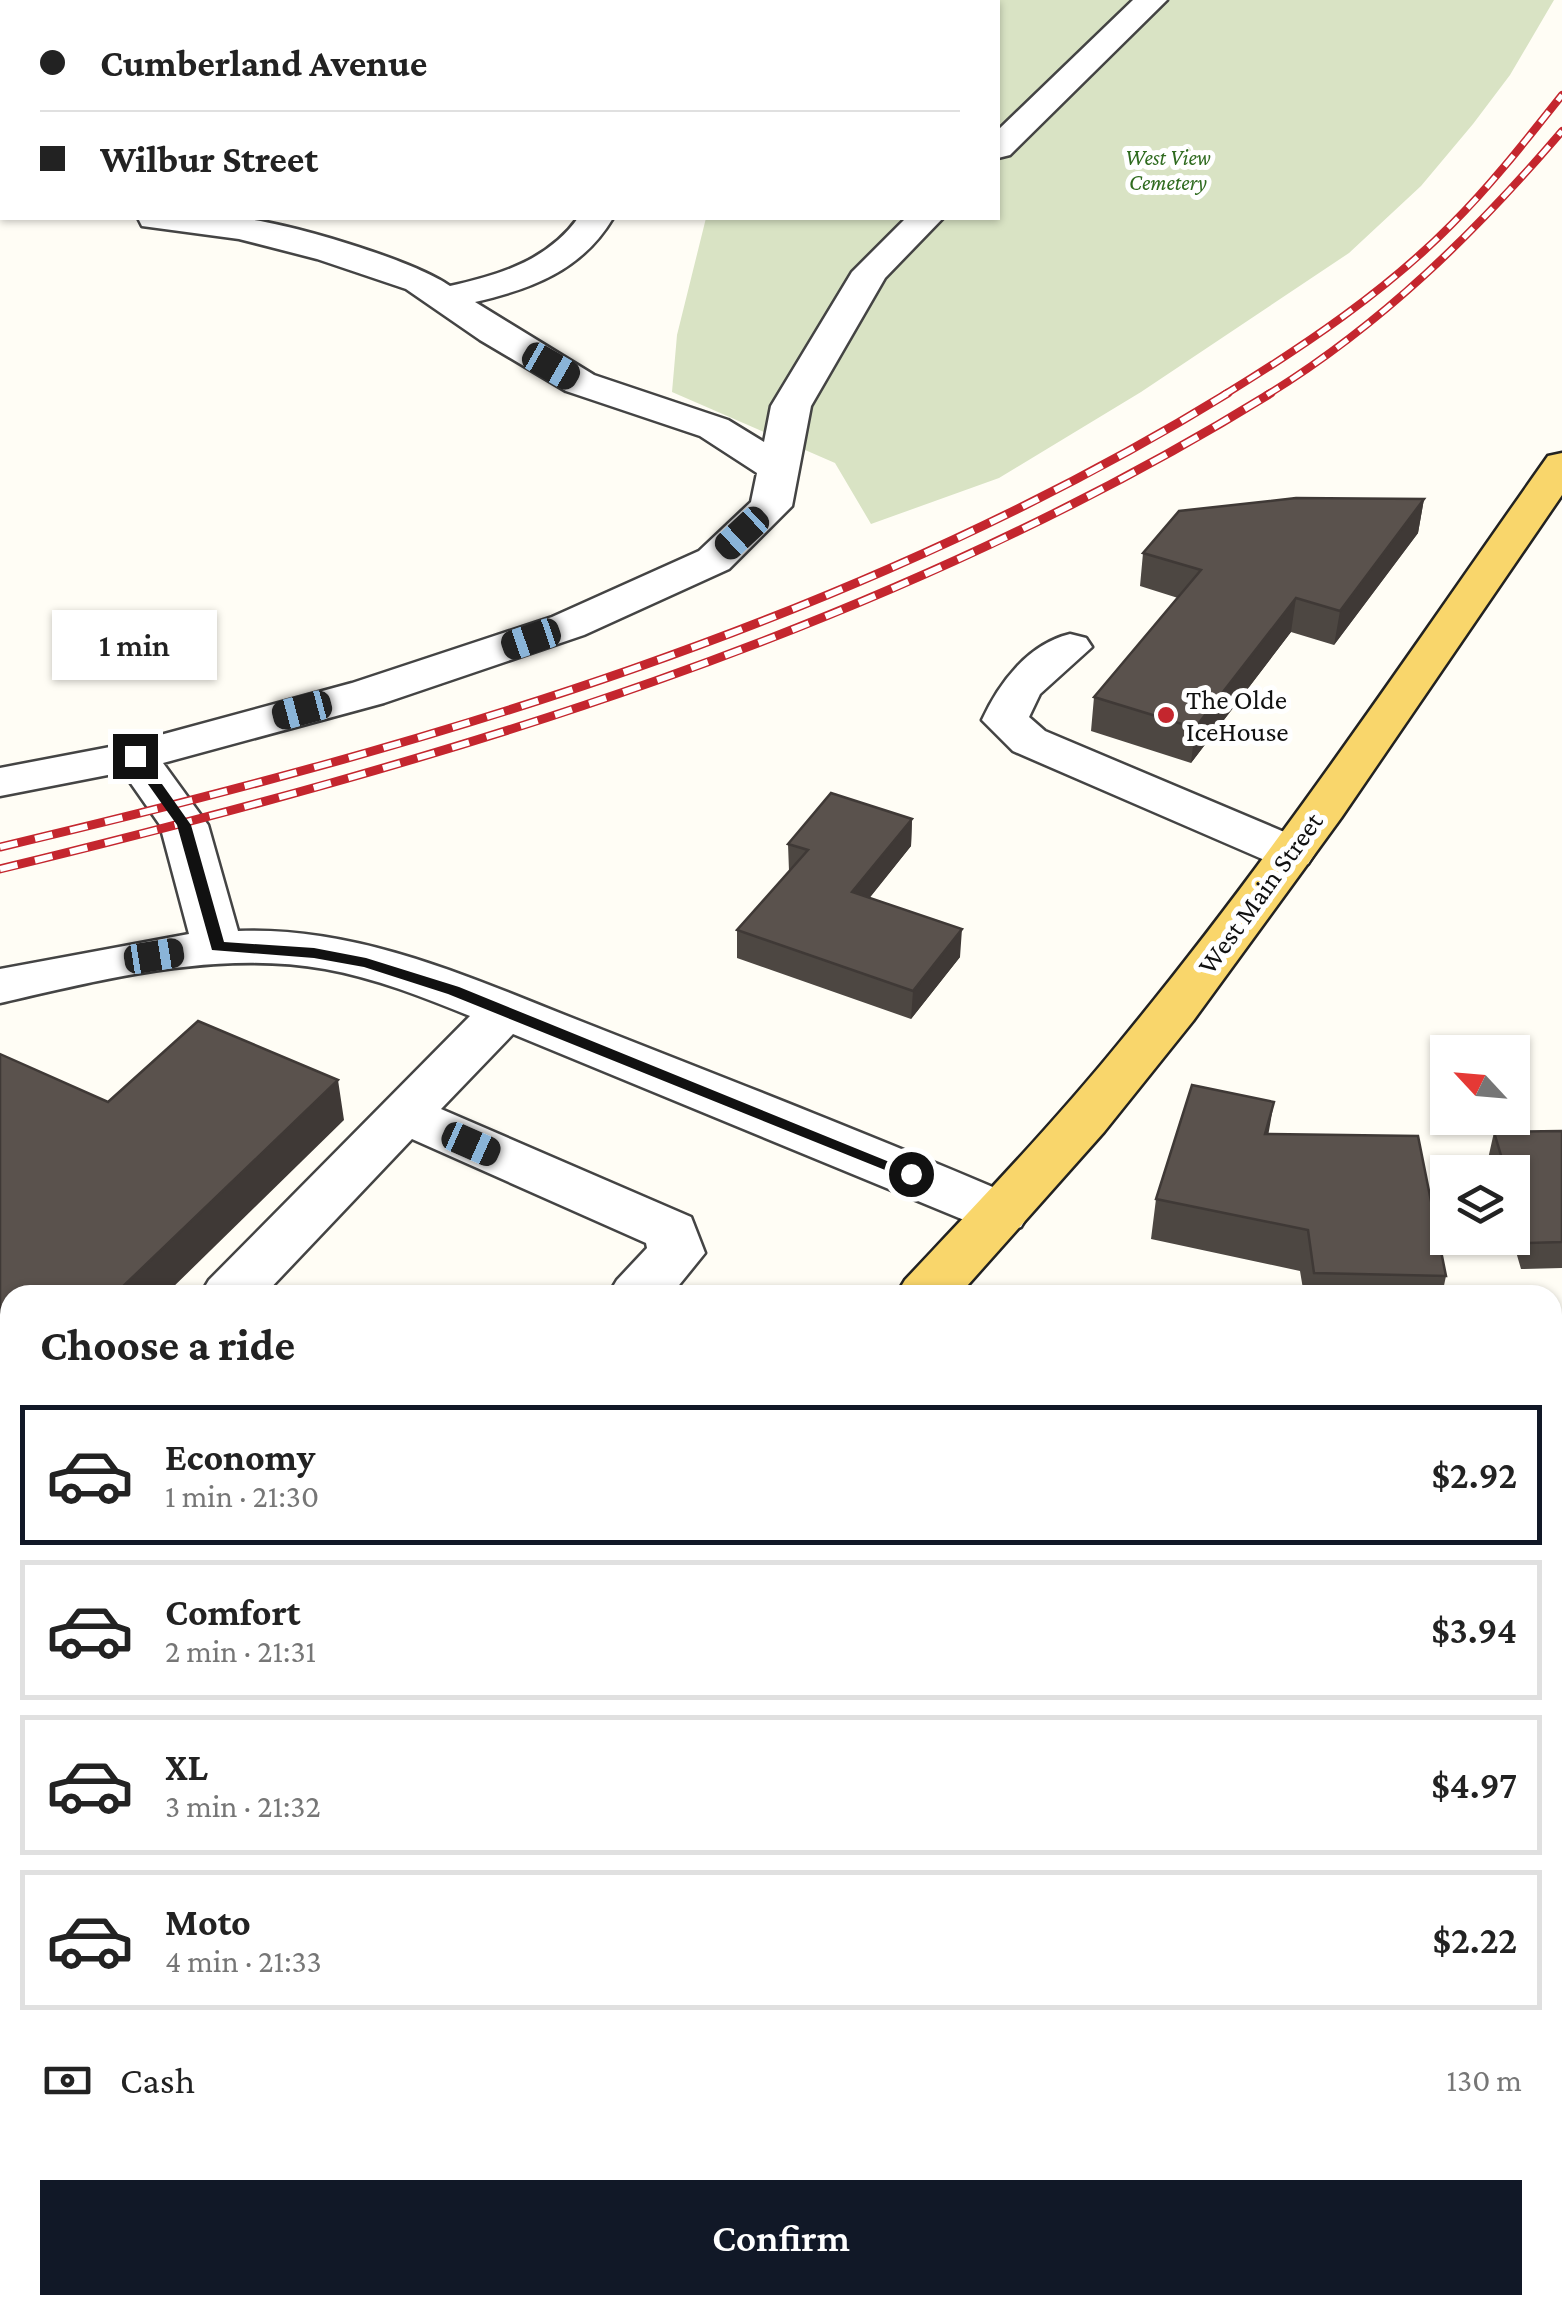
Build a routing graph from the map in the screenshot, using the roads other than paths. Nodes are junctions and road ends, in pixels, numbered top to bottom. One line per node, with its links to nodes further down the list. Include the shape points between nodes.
1 (1151, 0): 2 (street)
2 (1000, 146)
3 (172, 220): 6 (street, via 240,228 330,251 419,281)
4 (595, 220): 6 (street, via 556,263 498,288)
5 (924, 220): 8 (street, via 870,272 791,406)
6 (444, 298): 8 (street, via 580,382 714,428)
7 (1562, 465): 12 (main road, West Main Street)
8 (779, 469): 10 (street, via 771,506 714,560 568,626 368,692)
9 (1070, 647): 12 (street, via 1020,687 1005,720 1029,741)
10 (135, 756): 11 (street); 13 (street, via 184,825)
11 (0, 782)
12 (1291, 853): 17 (main road, West Main Street, via 1172,1012)
13 (217, 946): 14 (street); 15 (street, via 288,948 366,963)
14 (0, 986)
15 (505, 1011): 16 (street); 17 (street)
16 (404, 1114): 18 (street); 19 (street, via 670,1231 676,1253)
17 (1001, 1213): 20 (main road, West Main Street)
18 (239, 1285)
19 (646, 1285)
20 (933, 1285)

